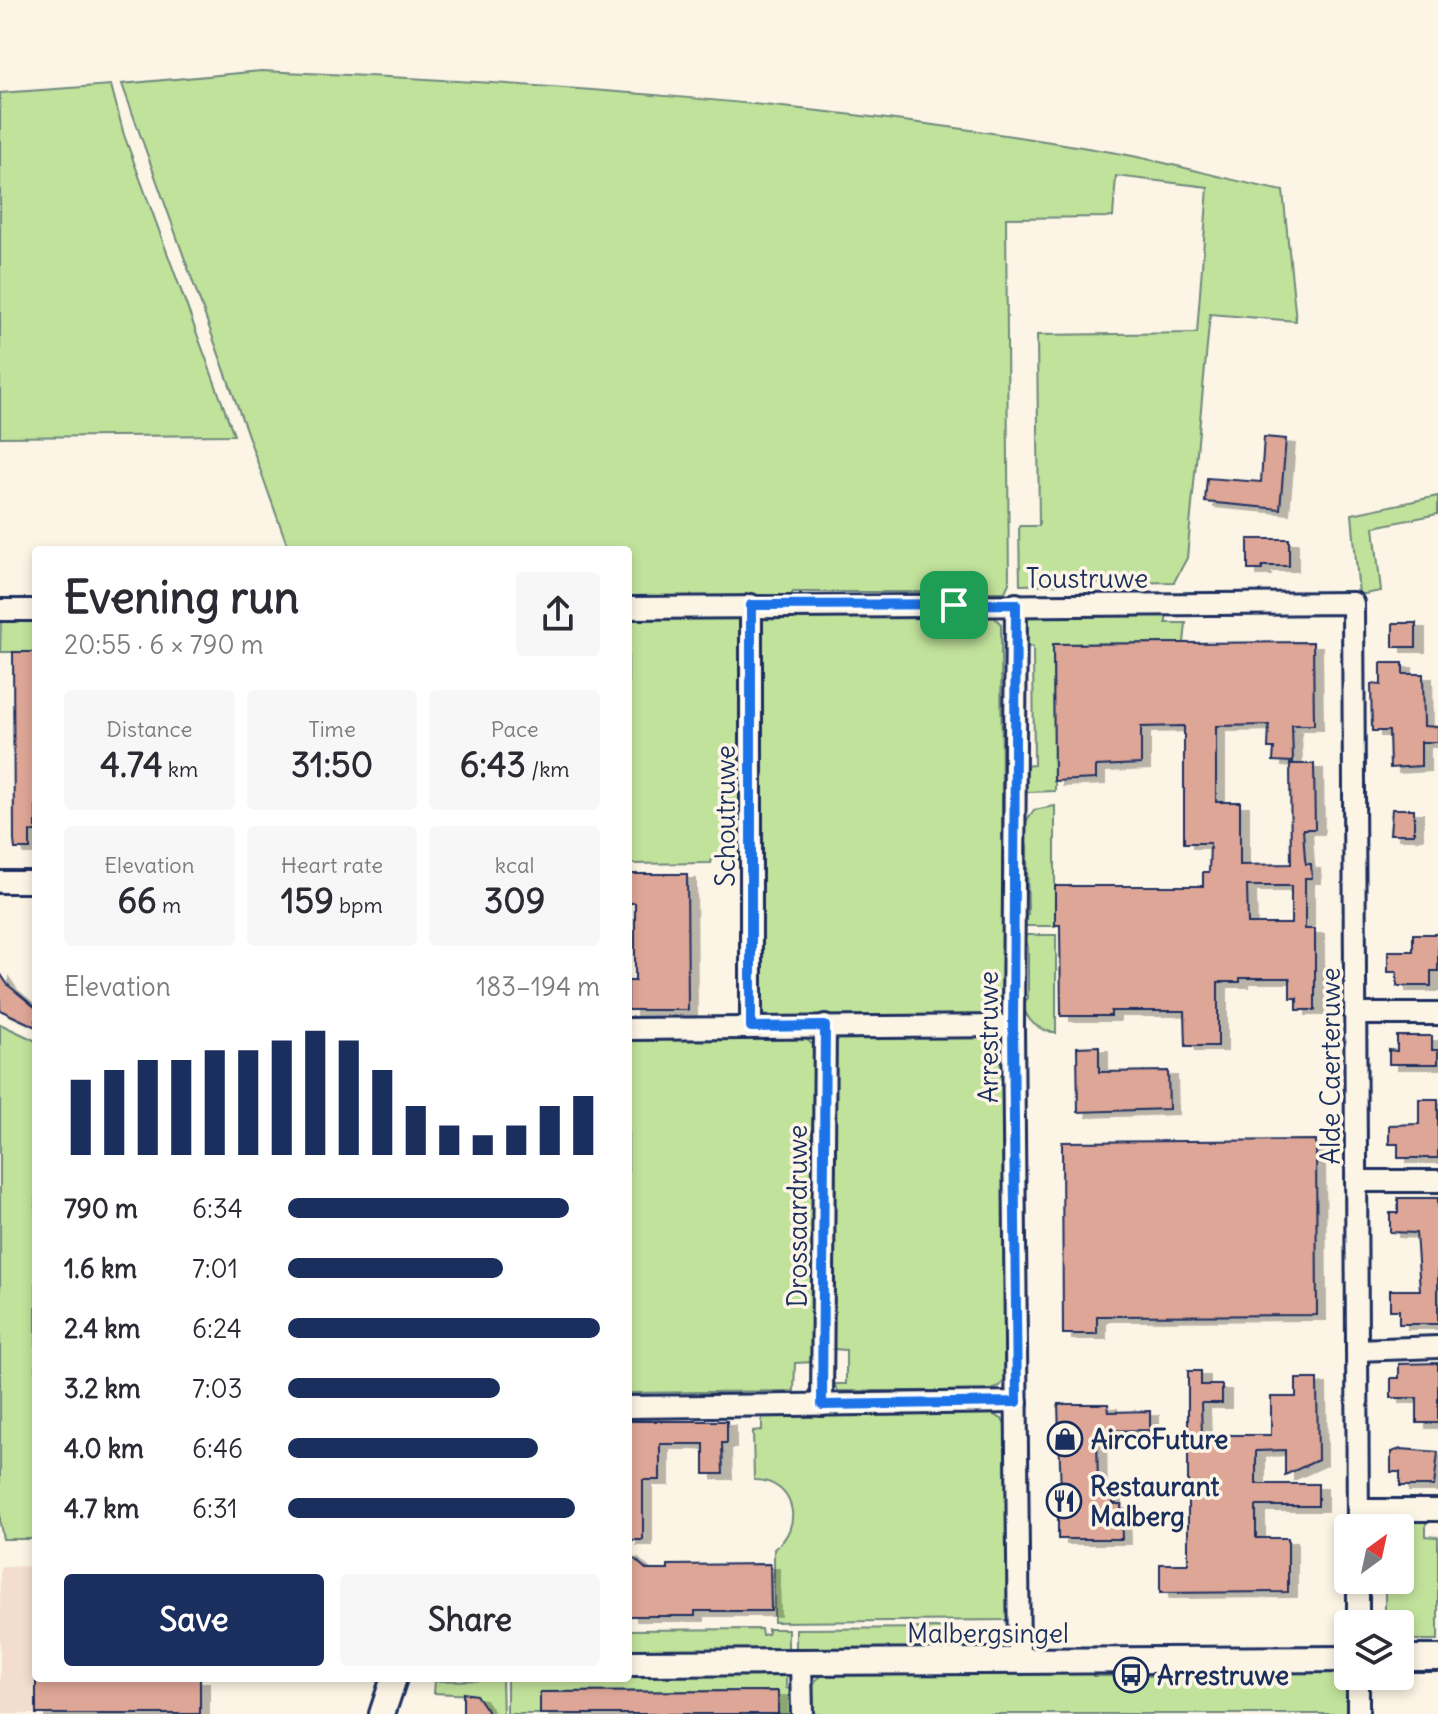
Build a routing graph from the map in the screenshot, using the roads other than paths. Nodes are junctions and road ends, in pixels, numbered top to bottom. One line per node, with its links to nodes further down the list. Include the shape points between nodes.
1 (1353, 603): 2 (street, Toustruwe); 9 (street, Alde Caerteruwe)
2 (1016, 604): 3 (street, Toustruwe); 12 (street, Arrestruwe)
3 (751, 605): 4 (street, Toustruwe); 13 (street, Schoutruwe)
4 (632, 608)
5 (0, 610): 6 (street)
6 (32, 610)
7 (0, 882): 8 (street)
8 (32, 882)
9 (1355, 1014): 10 (street); 15 (street, Alde Caerteruwe)
10 (1438, 1014)
11 (825, 1026): 12 (street); 13 (street); 20 (street, Drossaardruwe)
12 (1013, 1026): 19 (street, Arrestruwe)
13 (751, 1027): 14 (street)
14 (632, 1029)
15 (1356, 1181): 16 (street); 18 (street, Alde Caerteruwe)
16 (1438, 1181)
17 (1438, 1347): 18 (street)
18 (1357, 1350): 23 (street, Alde Caerteruwe)
19 (1017, 1402): 20 (street); 29 (street, Arrestruwe)
20 (822, 1405): 21 (street)
21 (632, 1407)
22 (1438, 1510): 24 (street)
23 (1358, 1514)
24 (1402, 1514)
25 (1414, 1658): 26 (street)
26 (1438, 1658)
27 (1334, 1659): 29 (street, Malbergsingel)
28 (801, 1661): 29 (street, Malbergsingel); 30 (street, Malbergsingel); 34 (street)
29 (1019, 1661)
30 (632, 1663)
31 (393, 1682): 33 (street)
32 (1358, 1690): 35 (street)
33 (382, 1714)
34 (802, 1714)
35 (1358, 1714)

